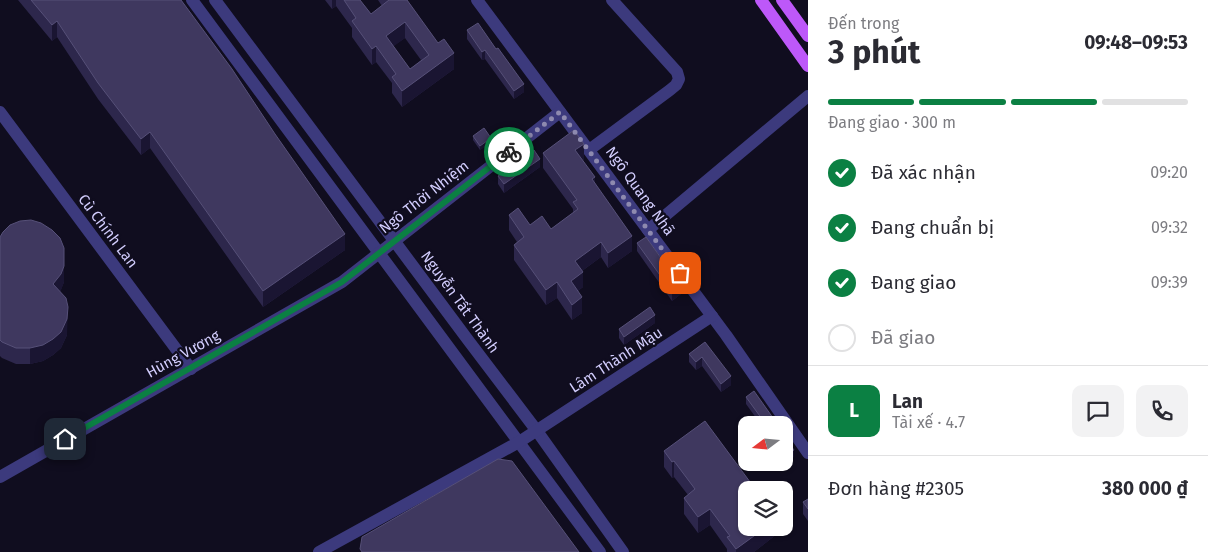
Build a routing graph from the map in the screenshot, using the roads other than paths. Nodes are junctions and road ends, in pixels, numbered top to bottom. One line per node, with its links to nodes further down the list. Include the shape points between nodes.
1 (192, 0): 13 (street)
2 (215, 0): 11 (street, Nguyễn Tất Thành)
3 (477, 0): 12 (street, Ngô Quang Nhã)
4 (612, 0): 14 (street, via 677,72 679,79 676,86)
5 (781, 0): 6 (street); 7 (main road)
6 (764, 5): 8 (main road)
7 (808, 36)
8 (807, 63)
9 (808, 96): 15 (street)
10 (0, 112): 21 (street, Cù Chính Lan)
11 (299, 112): 13 (street); 16 (street, Nguyễn Tất Thành)
12 (560, 112): 14 (street, Ngô Quang Nhã); 16 (street, Ngô Thời Nhiệm)
13 (284, 124): 17 (street)
14 (589, 150): 15 (street, Ngô Quang Nhã)
15 (648, 230): 18 (street, Ngô Quang Nhã)
16 (395, 240): 17 (street, Ngô Thời Nhiệm); 19 (street, Nguyễn Tất Thành)
17 (379, 253): 20 (street); 21 (street, Hùng Vương, via 342,282)
18 (712, 316): 22 (street, Lâm Thành Mậu); 24 (street, Ngô Quang Nhã)
19 (468, 340): 20 (street); 22 (street, Nguyễn Tất Thành)
20 (452, 352): 23 (street)
21 (190, 369): 25 (street, Hùng Vương)
22 (537, 431): 23 (street, Lâm Thành Mậu); 29 (street, Nguyễn Tất Thành)
23 (520, 442): 26 (street); 28 (street)
24 (808, 453)
25 (0, 477)
26 (341, 547): 27 (street)
27 (319, 552)
28 (600, 552)
29 (624, 552)

